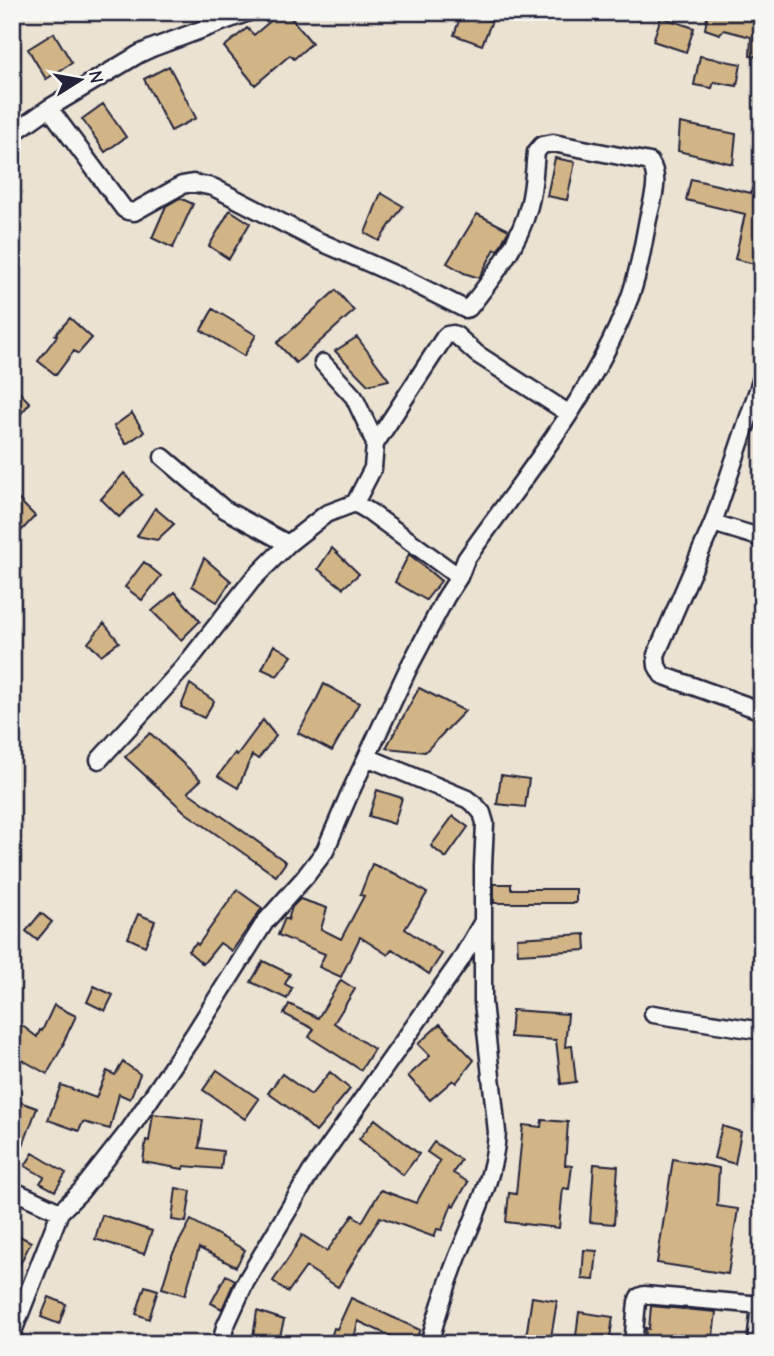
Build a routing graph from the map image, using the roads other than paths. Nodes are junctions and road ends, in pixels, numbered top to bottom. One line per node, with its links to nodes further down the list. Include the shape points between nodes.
1 (249, 12): 2 (street, via 152,48)
2 (49, 108): 3 (street); 6 (street, via 128,211 134,212 182,185 213,187 465,309 493,278 516,237 529,208 536,152 542,145 553,143 650,162 656,180 629,300 592,379)
3 (12, 134)
4 (323, 363): 7 (street, via 354,397)
5 (762, 378): 10 (street)
6 (568, 413): 7 (street, via 453,334 447,335); 13 (street, via 466,559)
7 (375, 444): 9 (street, via 373,468)
8 (163, 457): 12 (street, via 224,509)
9 (355, 503): 12 (street, via 326,514); 13 (street)
10 (713, 523): 11 (street); 14 (street, via 656,655 657,666 662,675)
11 (762, 538)
12 (288, 544): 16 (street)
13 (459, 577): 15 (street, via 408,669)
14 (762, 711)
15 (367, 757): 17 (street, via 467,799 482,813); 21 (street, via 326,851 265,922 130,1129)
16 (99, 760)
17 (483, 921): 24 (street, via 453,972 311,1172 246,1283); 25 (street, via 483,1002 496,1151)
18 (653, 1014): 19 (street)
19 (762, 1031)
20 (12, 1190): 21 (street)
21 (60, 1212): 23 (street)
22 (761, 1305): 26 (street, via 644,1295 637,1303); 27 (street)
23 (12, 1335)
24 (221, 1344)
25 (429, 1344)
26 (633, 1344)
27 (756, 1344)

